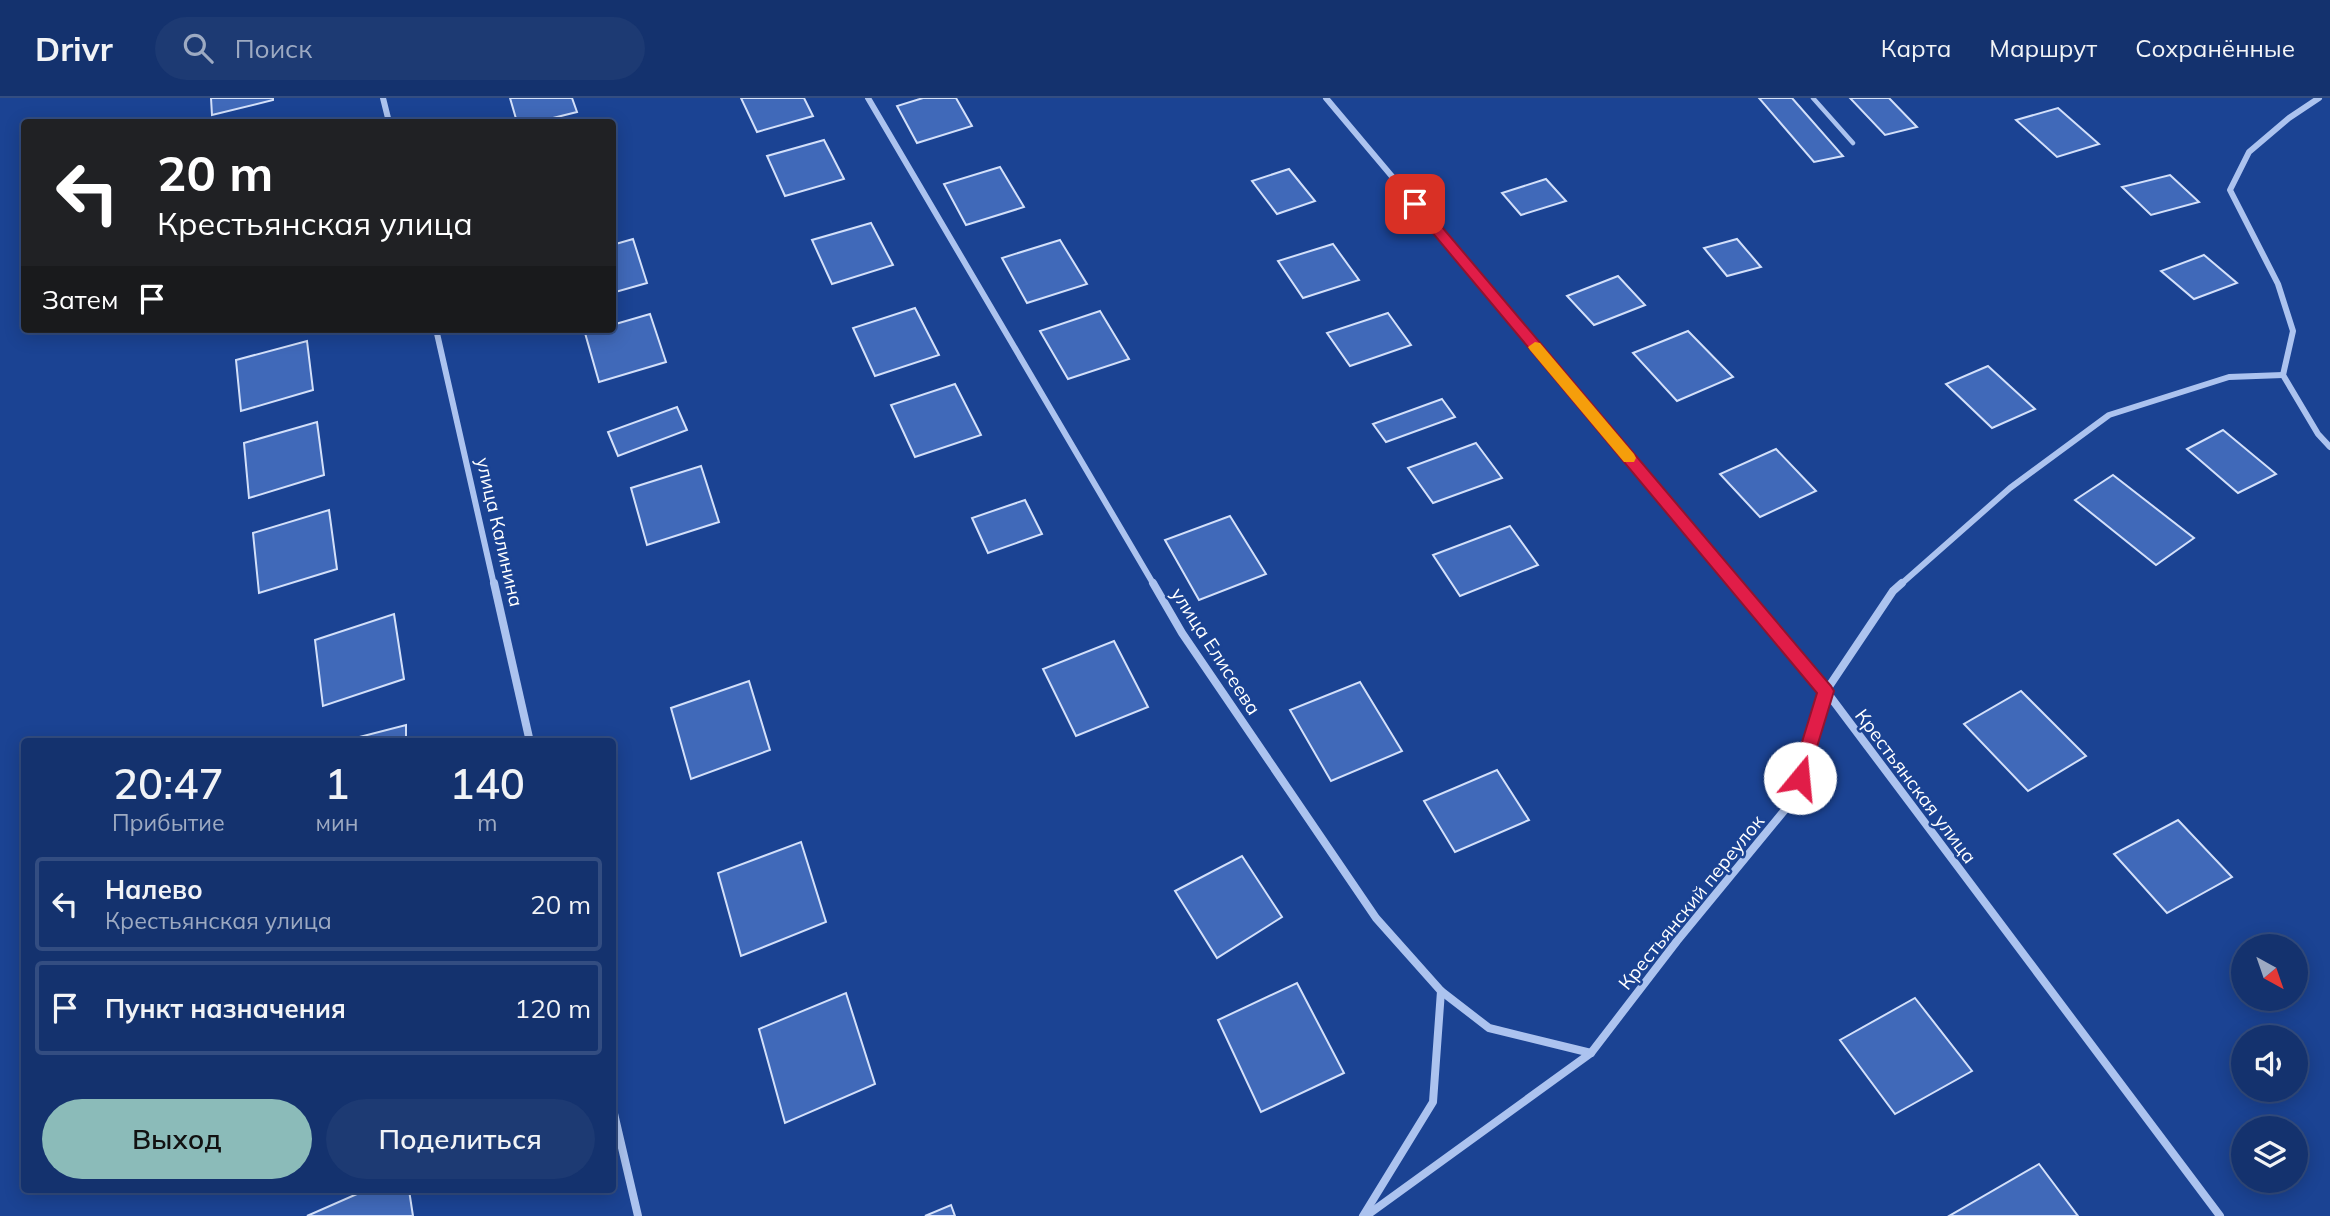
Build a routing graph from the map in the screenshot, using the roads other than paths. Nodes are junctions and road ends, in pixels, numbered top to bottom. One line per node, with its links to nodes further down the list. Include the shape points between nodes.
1 (383, 98): 6 (street)
2 (868, 98): 13 (street, улица Елисеева, via 1182,633 1376,918)
3 (1326, 98): 11 (street, Крестьянская улица)
4 (1813, 98): 7 (lane)
5 (2319, 98): 9 (street, via 2249,152 2230,190 2278,284 2293,331)
6 (387, 119)
7 (1853, 143)
8 (437, 333): 12 (street, улица Калинина)
9 (2283, 375): 10 (street); 11 (street, Крестьянский переулок, via 2229,377 2109,415 2010,488 1893,591)
10 (2330, 447)
11 (1826, 691): 14 (street, Крестьянский переулок, via 1793,800); 18 (street, Крестьянская улица)
12 (529, 738)
13 (1441, 991): 14 (street, улица Елисеева, via 1489,1028); 17 (street, via 1433,1102)
14 (1591, 1053): 17 (street, Крестьянский переулок)
15 (616, 1122): 16 (street)
16 (638, 1216)
17 (1364, 1216)
18 (2220, 1216)

